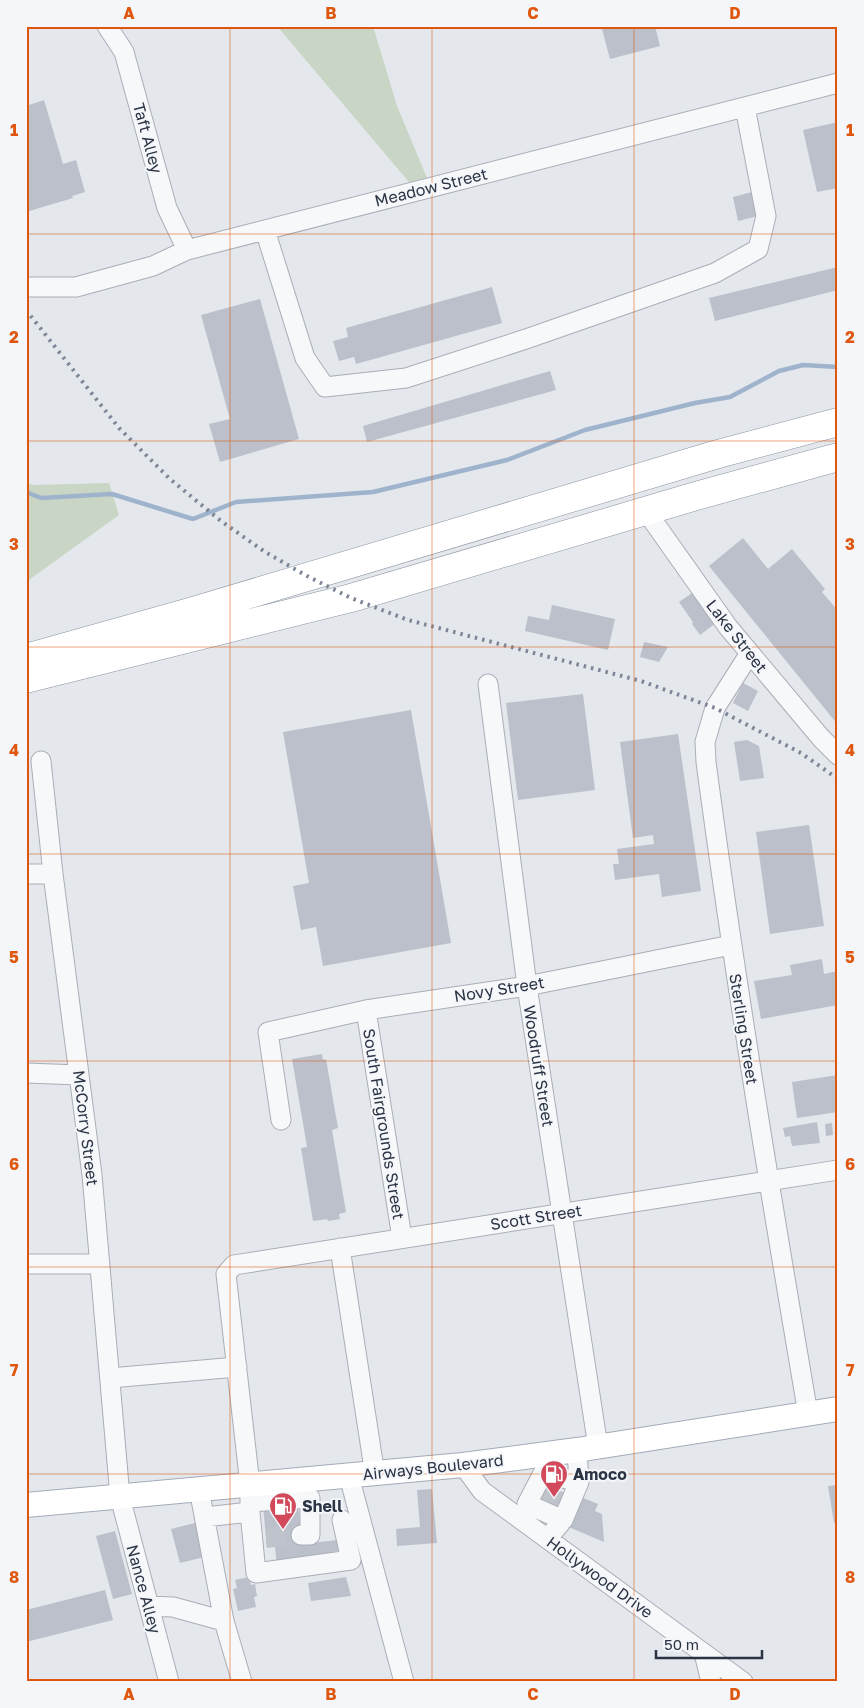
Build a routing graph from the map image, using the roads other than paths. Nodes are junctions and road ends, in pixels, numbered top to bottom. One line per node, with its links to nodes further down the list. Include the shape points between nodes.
1 (107, 26): 5 (street, Taft Alley, via 124,52 167,208)
2 (838, 83): 3 (street, Meadow Street)
3 (745, 106): 4 (street, Meadow Street); 4 (street, via 766,216 758,249 715,272 406,378 324,387 305,358)
4 (265, 230): 5 (street, Meadow Street)
5 (187, 250): 6 (street, Meadow Street, via 153,266 76,287)
6 (26, 287)
7 (838, 422): 11 (highway, via 718,454)
8 (838, 457): 9 (highway)
9 (646, 511): 10 (street, Lake Street); 12 (highway, via 351,598)
10 (750, 654): 14 (street, Lake Street); 18 (street, Sterling Street, via 715,708 705,742)
11 (26, 658)
12 (26, 679)
13 (488, 684): 19 (street, Woodruff Street)
14 (838, 755)
15 (41, 761): 17 (street, McCorry Street)
16 (26, 874): 17 (street)
17 (53, 874): 22 (street, McCorry Street)
18 (731, 945): 19 (street, Novy Street); 25 (street, Sterling Street)
19 (527, 986): 20 (street, Novy Street); 26 (street, Woodruff Street)
20 (366, 1010): 23 (street, Novy Street, via 268,1032); 27 (street, South Fairgrounds Street)
21 (26, 1073): 22 (street)
22 (79, 1075): 30 (street, McCorry Street)
23 (281, 1120)
24 (838, 1170): 25 (street, Scott Street)
25 (768, 1181): 26 (street, Scott Street); 34 (street, Sterling Street)
26 (561, 1212): 27 (street, Scott Street); 35 (street, Woodruff Street)
27 (402, 1238): 28 (street, Scott Street)
28 (340, 1248): 31 (street, Scott Street, via 234,1265 226,1274); 37 (street)
29 (26, 1264): 30 (street)
30 (100, 1264): 32 (street, McCorry Street)
31 (237, 1367): 32 (street); 47 (street)
32 (110, 1378): 43 (street, McCorry Street)
33 (838, 1409): 34 (main road, Airways Boulevard)
34 (808, 1414): 35 (main road, Airways Boulevard)
35 (588, 1448): 39 (street, Woodruff Street); 40 (main road, Airways Boulevard)
36 (463, 1466): 37 (main road, Airways Boulevard); 40 (main road, Airways Boulevard); 45 (street, Hollywood Drive, via 482,1491)
37 (375, 1475): 38 (main road, Airways Boulevard)
38 (349, 1476): 41 (main road, Airways Boulevard); 48 (street)
39 (579, 1482): 40 (street); 49 (street)
40 (549, 1485): 45 (street); 45 (street); 49 (street)
41 (310, 1489): 47 (main road, Airways Boulevard); 48 (street, via 304,1526)
42 (199, 1490): 43 (main road, Airways Boulevard); 46 (street); 47 (main road, Airways Boulevard)
43 (120, 1497): 44 (main road, Airways Boulevard); 51 (street, Nance Alley)
44 (26, 1505)
45 (523, 1511): 50 (street, Hollywood Drive)
46 (205, 1517): 47 (street); 52 (street)
47 (255, 1518): 48 (street, via 256,1573 351,1560)
48 (351, 1518): 56 (street)
49 (563, 1520): 50 (street)
50 (548, 1538): 53 (street, Hollywood Drive)
51 (149, 1606): 52 (street, via 173,1607); 54 (street, Nance Alley)
52 (224, 1621): 55 (street)
53 (704, 1653): 57 (street); 58 (street, Hollywood Drive)
54 (169, 1682)
55 (242, 1682)
56 (404, 1682)
57 (711, 1682)
58 (743, 1682)

